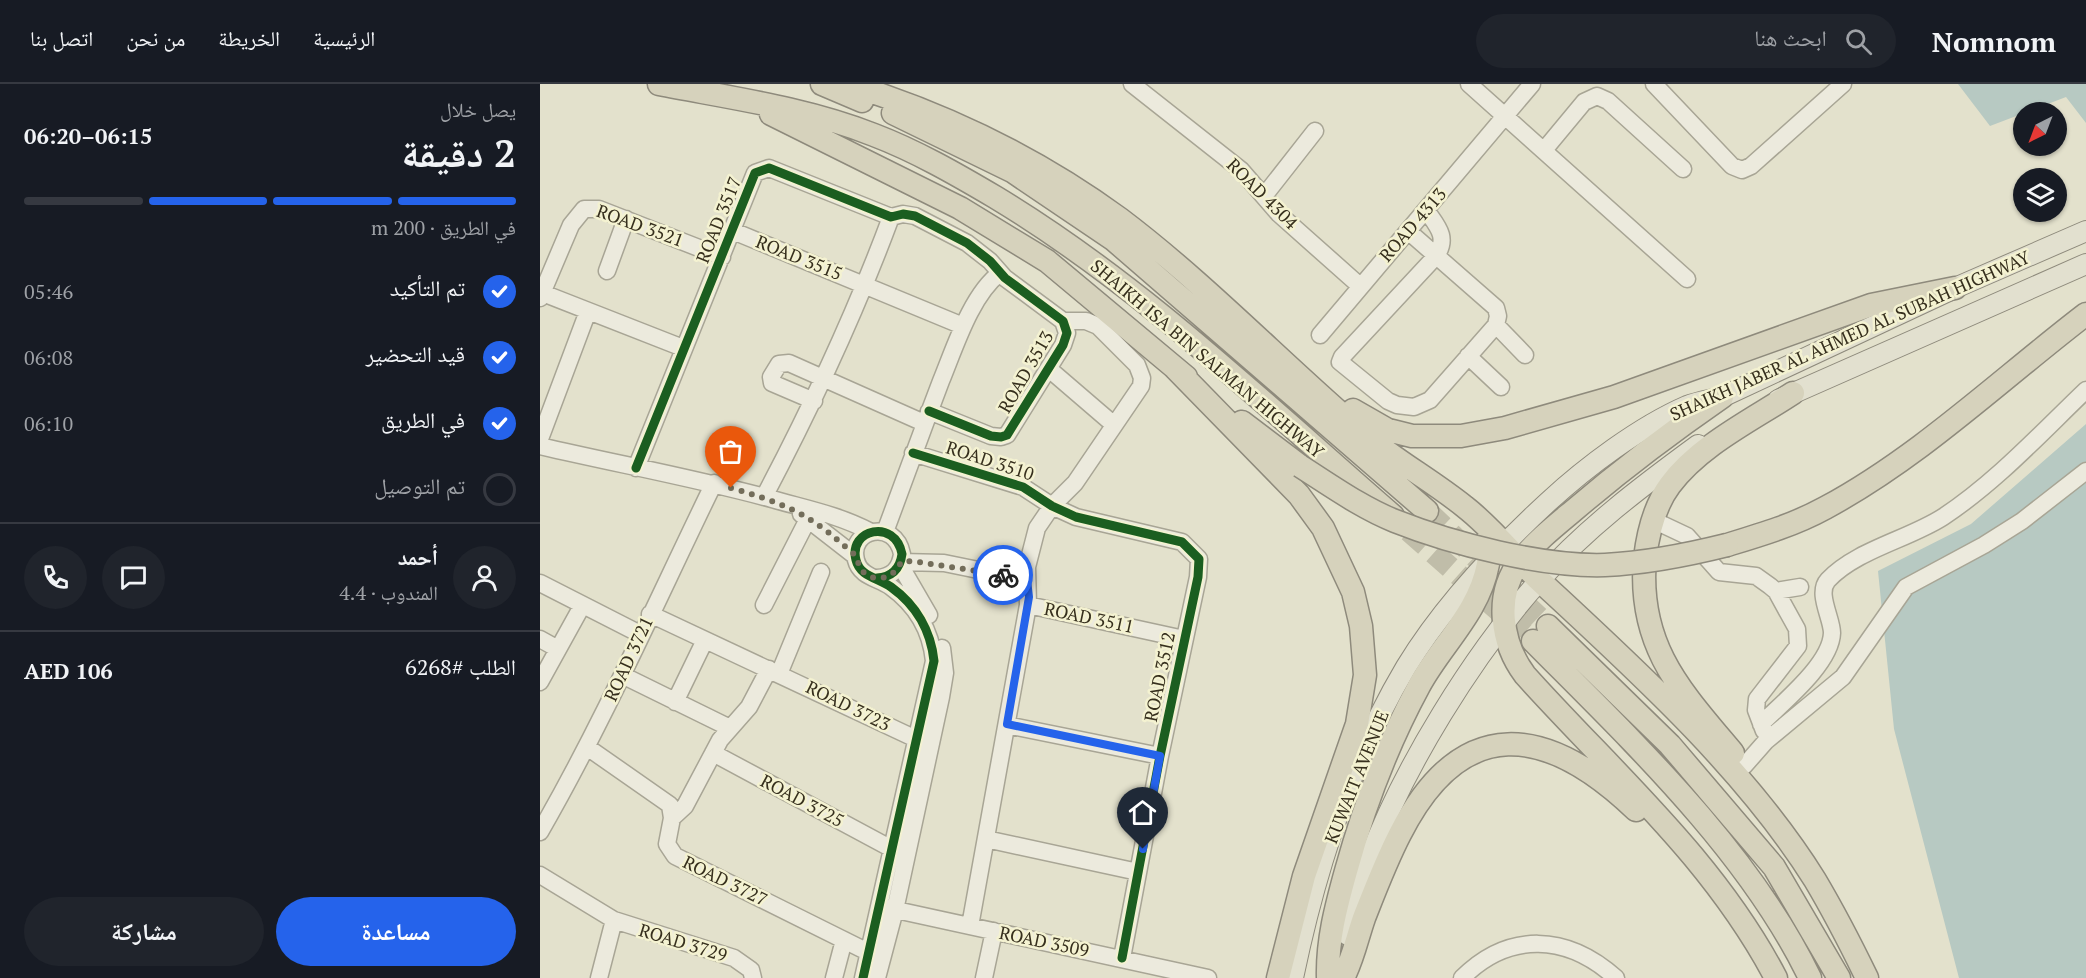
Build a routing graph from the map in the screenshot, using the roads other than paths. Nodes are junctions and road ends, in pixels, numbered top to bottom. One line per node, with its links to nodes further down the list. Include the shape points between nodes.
1 (659, 84): 9 (highway, SHAIKH ISA BIN SALMAN HIGHWAY)
2 (822, 84): 59 (highway, SHAIKH ISA BIN SALMAN HIGHWAY, via 1012,171 1114,240)
3 (848, 84): 42 (highway, via 963,127 1068,184 1120,219)
4 (1132, 84): 14 (street, ROAD 4304, via 1241,170)
5 (1469, 84): 10 (street)
6 (1532, 84): 10 (street, ROAD 4313)
7 (1654, 84): 8 (street, via 1732,166 1742,170)
8 (1843, 84)
9 (748, 102): 40 (highway, via 999,231 1085,290); 62 (highway, SHAIKH ISA BIN SALMAN HIGHWAY, via 826,118 900,146 962,177 1060,238 1174,326)
10 (1506, 115): 12 (street); 15 (street, ROAD 4313)
11 (1315, 131): 14 (street)
12 (1545, 149): 13 (street, via 1584,102 1597,96 1608,101); 26 (street)
13 (1683, 169)
14 (1264, 196): 28 (street, ROAD 4304)
15 (1426, 210): 19 (street, ROAD 4313); 21 (street, via 1443,237)
16 (891, 217): 18 (street, ROAD 3517, via 769,168 755,173); 25 (street, ROAD 3517, via 909,214 926,221 967,243); 27 (street, ROAD 3515)
17 (626, 219): 22 (street, ROAD 3521); 24 (street); 30 (street, ROAD 3521, via 591,207 578,213)
18 (733, 231): 22 (street, ROAD 3517); 27 (street, ROAD 3515)
19 (1408, 231): 21 (street); 28 (street, ROAD 4313)
20 (2086, 231): 29 (main road, SHAIKH JABER AL AHMED AL SUBAH HIGHWAY)
21 (1436, 256): 34 (street, via 1496,308); 39 (street, via 1340,362 1388,401 1414,407 1430,400)
22 (722, 257): 37 (street, ROAD 3517)
23 (2086, 264): 46 (main road, SHAIKH JABER AL AHMED AL SUBAH HIGHWAY)
24 (607, 271)
25 (1000, 273): 33 (street, ROAD 3513); 35 (street, via 987,286)
26 (1687, 279)
27 (866, 285): 35 (street, ROAD 3515); 43 (street, ROAD 3515)
28 (1360, 286): 36 (street, ROAD 4313)
29 (1955, 288): 42 (highway, via 1871,305 1614,398 1550,417 1461,436 1412,436 1388,430); 47 (main road, SHAIKH JABER AL AHMED AL SUBAH HIGHWAY)
30 (541, 294): 31 (street)
31 (588, 310): 37 (street); 51 (street)
32 (2086, 314): 40 (highway, bridge, via 1937,431 1824,509 1770,532 1688,554 1603,565 1485,548 1394,521 1300,466)
33 (1063, 321): 41 (street, ROAD 3513, via 1067,333); 50 (street, ROAD 3513, via 1086,321 1098,326 1140,371 1141,386)
34 (1496, 324): 38 (street); 39 (street)
35 (963, 326): 49 (street)
36 (1320, 335)
37 (683, 348): 54 (street, ROAD 3517)
38 (1525, 355)
39 (1468, 356): 44 (street)
40 (1174, 367): 125 (highway, via 1299,495 1323,528 1353,592 1361,626 1365,675 1357,724 1304,876)
41 (1049, 369): 49 (street, ROAD 3513, via 1012,430 1001,437); 50 (street)
42 (1300, 375): 64 (highway, via 1365,435 1467,508)
43 (825, 378): 48 (street, ROAD 3515); 48 (street, via 783,363 778,364 771,377 777,387); 49 (street)
44 (1501, 387)
45 (2086, 390): 96 (street, via 1983,488 1942,518 1844,567 1826,582 1824,592 1832,632 1829,649)
46 (1793, 393): 61 (highway, via 1694,460 1671,484); 73 (main road, SHAIKH JABER AL AHMED AL SUBAH HIGHWAY, via 1731,423 1662,471 1602,520)
47 (1722, 397): 64 (highway, via 1600,487 1540,539)
48 (814, 401): 57 (street, ROAD 3515)
49 (927, 417): 53 (street)
50 (1113, 424): 58 (street, ROAD 3513, via 1076,483)
51 (540, 439)
52 (540, 447): 54 (street)
53 (913, 453): 58 (street, ROAD 3510, via 1023,487); 63 (street)
54 (636, 468): 56 (street)
55 (2086, 471): 96 (street, via 2012,527 1906,587 1843,677)
56 (714, 483): 57 (street); 82 (street, ROAD 3721)
57 (770, 499): 60 (street); 63 (street, ROAD 3511, via 830,514)
58 (1052, 506): 72 (street, via 1032,541); 86 (street, ROAD 3512, via 1076,517 1182,542 1196,553 1200,569)
59 (1427, 511)
60 (808, 519): 65 (street); 79 (street)
61 (1653, 520): 77 (street, via 1686,536 1719,572 1756,576); 101 (highway, via 1643,576 1645,603 1660,654 1676,684)
62 (1409, 531)
63 (884, 534): 65 (street, via 861,539); 67 (street, ROAD 3511); 68 (street, via 901,546)
64 (1506, 555): 70 (highway); 70 (highway); 73 (highway); 83 (highway)
65 (855, 556): 71 (street, via 864,573)
66 (927, 562): 67 (street, ROAD 3511); 68 (street, ROAD 3511); 74 (street, via 913,573)
67 (944, 563): 72 (street, ROAD 3511)
68 (901, 564): 71 (street, via 890,575); 74 (street)
69 (821, 572): 90 (street)
70 (1485, 573): 78 (highway); 127 (highway, via 1471,609 1420,684 1383,758 1339,897 1327,950)
71 (877, 578): 89 (street, via 914,609)
72 (1027, 580): 80 (street)
73 (1539, 580): 83 (main road, SHAIKH JABER AL AHMED AL SUBAH HIGHWAY); 106 (highway, via 1687,724 1742,783)
74 (910, 582): 89 (street, via 931,618)
75 (540, 583): 81 (street)
76 (1800, 587): 77 (street)
77 (1776, 591): 96 (street, via 1799,638 1792,655 1757,699)
78 (1461, 594): 126 (main road, KUWAIT AVENUE, via 1421,645 1373,729 1332,837)
79 (764, 605)
80 (1028, 605): 86 (street, ROAD 3511); 94 (street)
81 (582, 606): 84 (street); 88 (street)
82 (650, 614): 84 (street, ROAD 3721); 87 (street, ROAD 3723)
83 (1504, 623): 113 (highway, via 1508,648 1525,675 1669,826); 128 (main road, via 1396,796 1368,863)
84 (640, 634): 91 (street, ROAD 3721)
85 (540, 639): 88 (street)
86 (1184, 639): 100 (street, ROAD 3512)
87 (705, 640): 90 (street, ROAD 3723); 93 (street)
88 (558, 649): 92 (street)
89 (938, 650): 97 (street); 109 (street, via 945,673)
90 (774, 671): 95 (street); 97 (street, ROAD 3723)
91 (624, 676): 93 (street); 98 (street, ROAD 3721)
92 (540, 682)
93 (675, 702): 95 (street)
94 (1007, 724): 100 (street); 104 (street)
95 (730, 728): 99 (street)
96 (1763, 733): 101 (street)
97 (916, 739): 105 (street)
98 (587, 747): 102 (street, via 665,800); 103 (street, ROAD 3721)
99 (713, 753): 102 (street, via 685,806); 105 (street, ROAD 3725)
100 (1160, 756): 107 (street, ROAD 3512)
101 (1744, 766): 106 (highway)
102 (672, 818): 114 (street, ROAD 3727, via 667,844 675,856)
103 (540, 832)
104 (986, 839): 107 (street); 111 (street)
105 (892, 849): 109 (street)
106 (1795, 851): 135 (highway)
107 (1138, 872): 116 (street, ROAD 3512)
108 (540, 875): 110 (street, ROAD 3729)
109 (888, 908): 111 (street, ROAD 3509); 115 (street)
110 (614, 920): 118 (street, ROAD 3729, via 734,958); 119 (street, ROAD 3729)
111 (970, 926): 112 (street, ROAD 3509)
112 (994, 931): 116 (street, ROAD 3509); 123 (street)
113 (1752, 937): 129 (highway, via 1683,857 1603,780 1559,754 1535,746 1499,744 1481,748 1449,767 1400,833); 132 (highway)
114 (844, 940): 115 (street, ROAD 3727); 120 (street)
115 (876, 956): 121 (street); 122 (street)
116 (1122, 958): 117 (street, ROAD 3509)
117 (1159, 972): 124 (street, ROAD 3509)
118 (752, 974)
119 (599, 978)
120 (834, 978)
121 (863, 978)
122 (877, 978)
123 (984, 978)
124 (1208, 978)
125 (1278, 978)
126 (1293, 978)
127 (1328, 978)
128 (1336, 978)
129 (1343, 978)
130 (1462, 978): 131 (street, via 1491,955 1530,942 1590,959)
131 (1616, 978)
132 (1776, 978)
133 (1810, 978): 134 (highway, via 1776,919 1721,841 1540,633 1670,745 1774,867)
134 (1839, 978)
135 (1867, 978)

